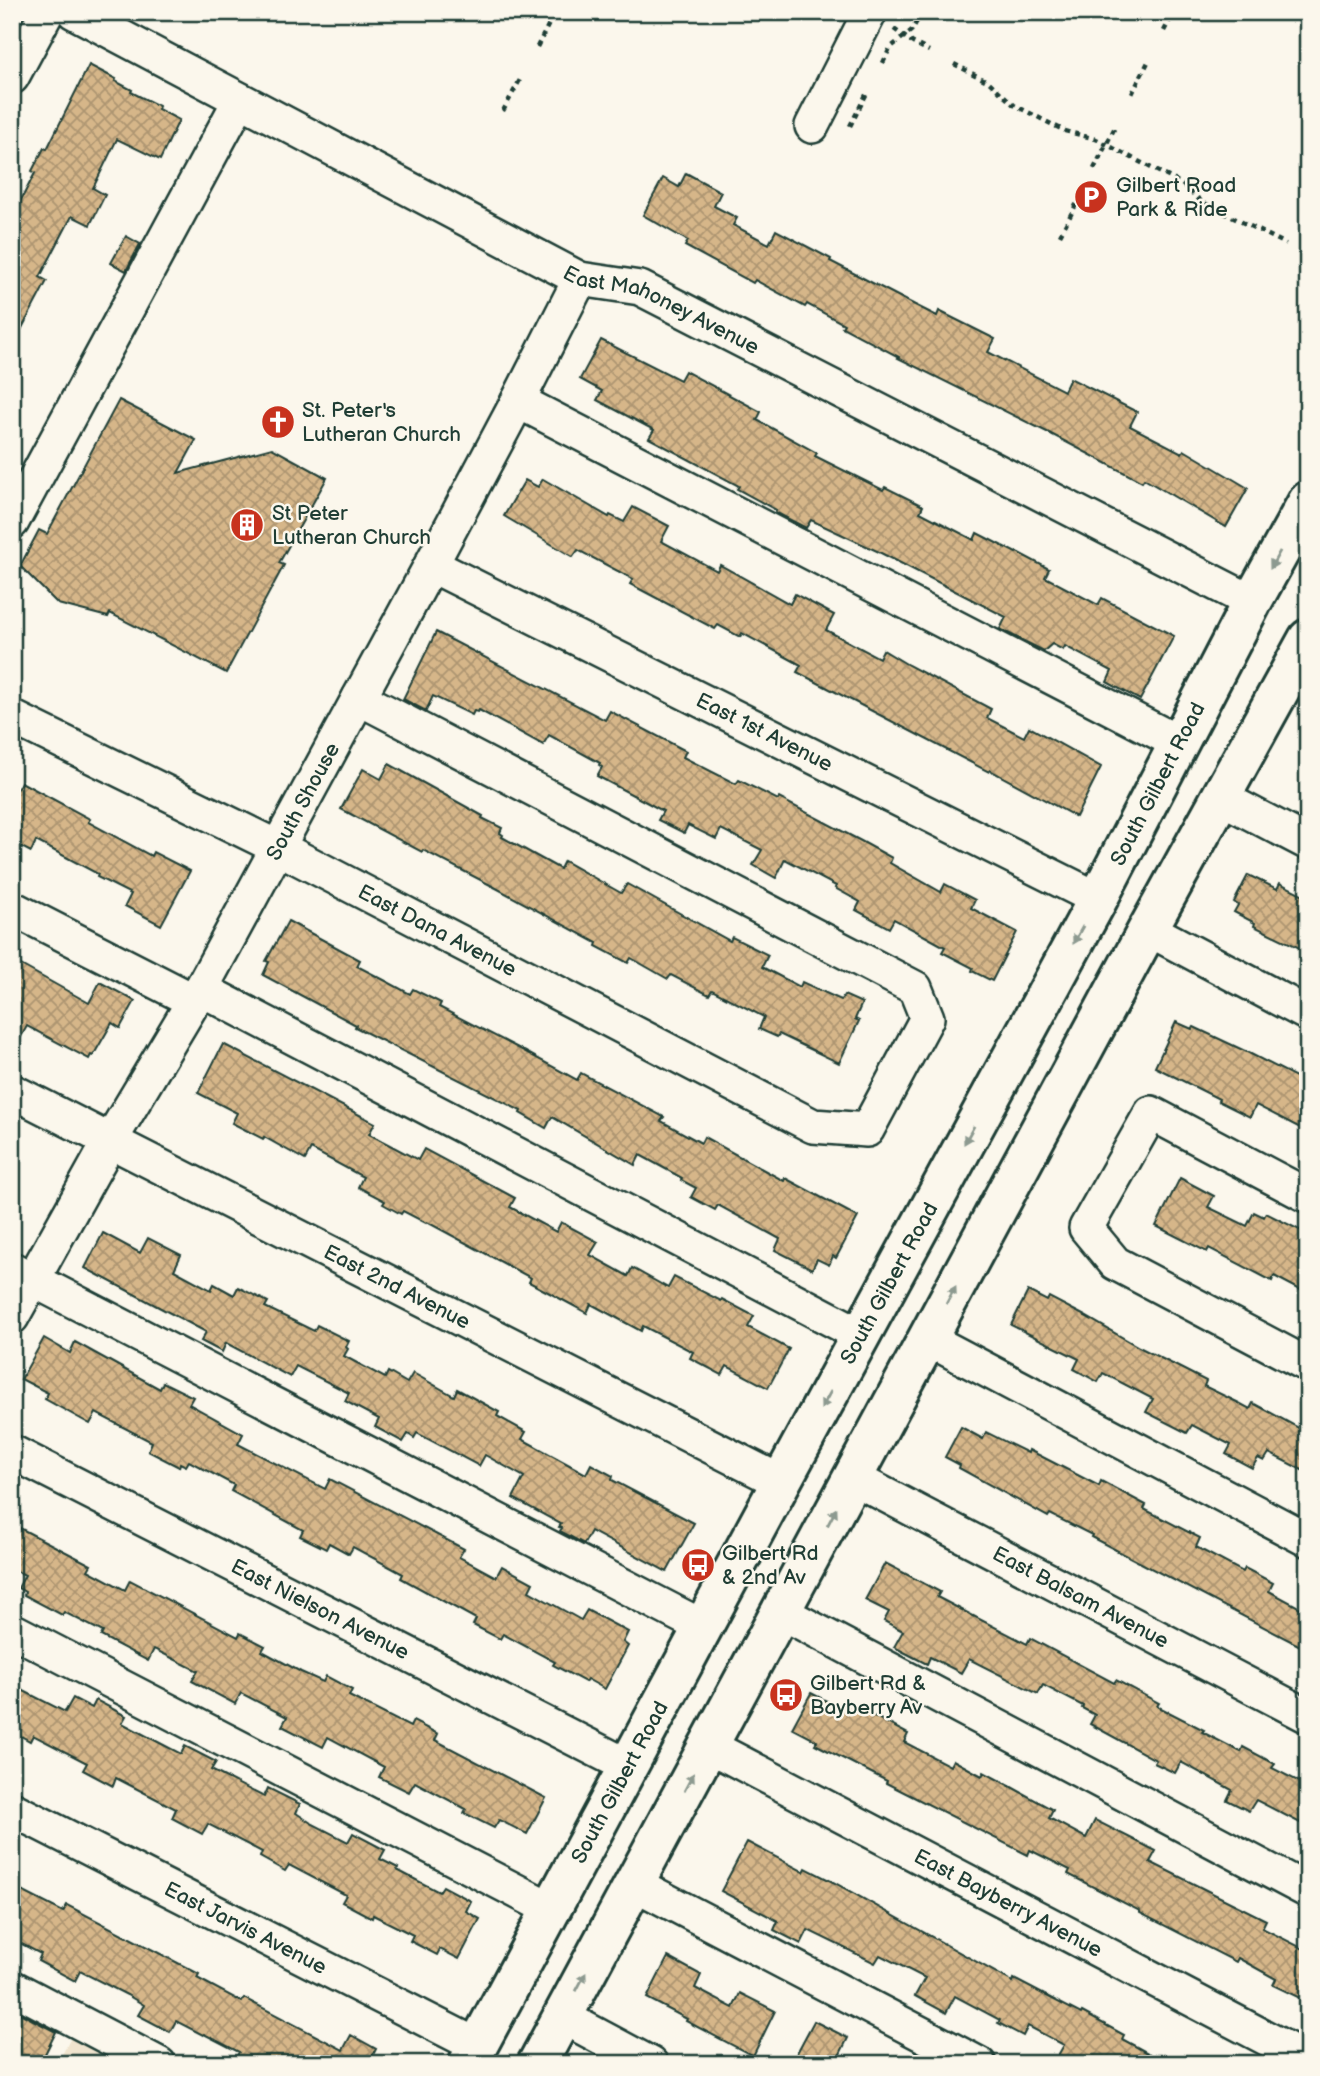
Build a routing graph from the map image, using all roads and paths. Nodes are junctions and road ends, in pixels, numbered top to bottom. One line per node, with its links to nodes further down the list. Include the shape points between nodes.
1 (47, 12): 14 (street)
2 (74, 12): 18 (street, East Mahoney Avenue)
3 (922, 12): 8 (path)
4 (1174, 12): 7 (path)
5 (554, 14): 9 (path)
6 (877, 18): 8 (path); 21 (street)
7 (1164, 31)
8 (905, 37): 10 (path); 12 (path, via 890,48)
9 (537, 47)
10 (929, 51)
11 (1149, 60): 17 (path)
12 (883, 62)
13 (954, 64): 23 (path, via 989,82 1014,105 1065,131)
14 (12, 77)
15 (520, 78): 19 (path)
16 (867, 93): 22 (path)
17 (1132, 94)
18 (240, 100): 28 (street, East Mahoney Avenue); 31 (street)
19 (503, 111)
20 (1116, 125): 23 (path)
21 (812, 126)
22 (850, 126)
23 (1106, 145): 24 (path); 27 (path, via 1182,184 1202,202)
24 (1094, 169)
25 (1078, 201): 26 (path)
26 (1060, 234)
27 (1286, 244)
28 (580, 279): 29 (street, South Shouse); 33 (street, East Mahoney Avenue, via 640,288)
29 (518, 401): 32 (street, South Shouse); 37 (street)
30 (1308, 500): 33 (main road, South Gilbert Road, one-way to 33)
31 (12, 522)
32 (431, 565): 35 (street, South Shouse); 41 (street, East 1st Avenue)
33 (1252, 602): 37 (main road, South Gilbert Road)
34 (1304, 654): 38 (main road)
35 (359, 698): 40 (street, South Shouse); 40 (street, East Dana Avenue, via 915,988 927,1018 867,1130 813,1126)
36 (12, 717): 40 (street, East Dana Avenue)
37 (1179, 743): 41 (main road, South Gilbert Road)
38 (1220, 797): 39 (street); 43 (main road)
39 (1308, 843)
40 (277, 846): 44 (street, South Shouse)
41 (1098, 899): 51 (main road, South Gilbert Road, one-way to 51)
42 (12, 908): 44 (street)
43 (1149, 929): 45 (street); 52 (main road, one-way to 43)
44 (197, 995): 47 (street, South Shouse); 51 (street)
45 (1308, 1014)
46 (12, 1091): 47 (street, East 2nd Avenue)
47 (110, 1141): 49 (street, South Shouse); 56 (street, East 2nd Avenue)
48 (1308, 1196): 53 (street, via 1151,1114 1087,1228 1115,1263)
49 (23, 1274): 50 (street, South Shouse); 59 (street)
50 (12, 1318)
51 (861, 1335): 56 (main road, South Gilbert Road, one-way to 56)
52 (928, 1339): 55 (main road); 57 (street)
53 (1308, 1366)
54 (12, 1452): 63 (street, East Nielson Avenue)
55 (853, 1478): 58 (main road, one-way to 55); 61 (street, East Balsam Avenue)
56 (781, 1482): 59 (main road, South Gilbert Road)
57 (1308, 1540)
58 (781, 1612): 62 (main road); 66 (street)
59 (703, 1627): 63 (main road, South Gilbert Road)
60 (12, 1630): 67 (street)
61 (1308, 1716)
62 (709, 1745): 65 (main road, one-way to 62); 71 (street, East Bayberry Avenue)
63 (628, 1766): 67 (main road, South Gilbert Road)
64 (12, 1810): 70 (street, East Jarvis Avenue)
65 (635, 1884): 69 (main road, one-way to 65); 75 (street)
66 (1308, 1891)
67 (551, 1909): 70 (main road, South Gilbert Road)
68 (12, 1987): 72 (street)
69 (563, 2017): 73 (main road); 74 (street)
70 (473, 2055)
71 (1308, 2060)
72 (159, 2064)
73 (537, 2064)
74 (651, 2064)
75 (979, 2064)

